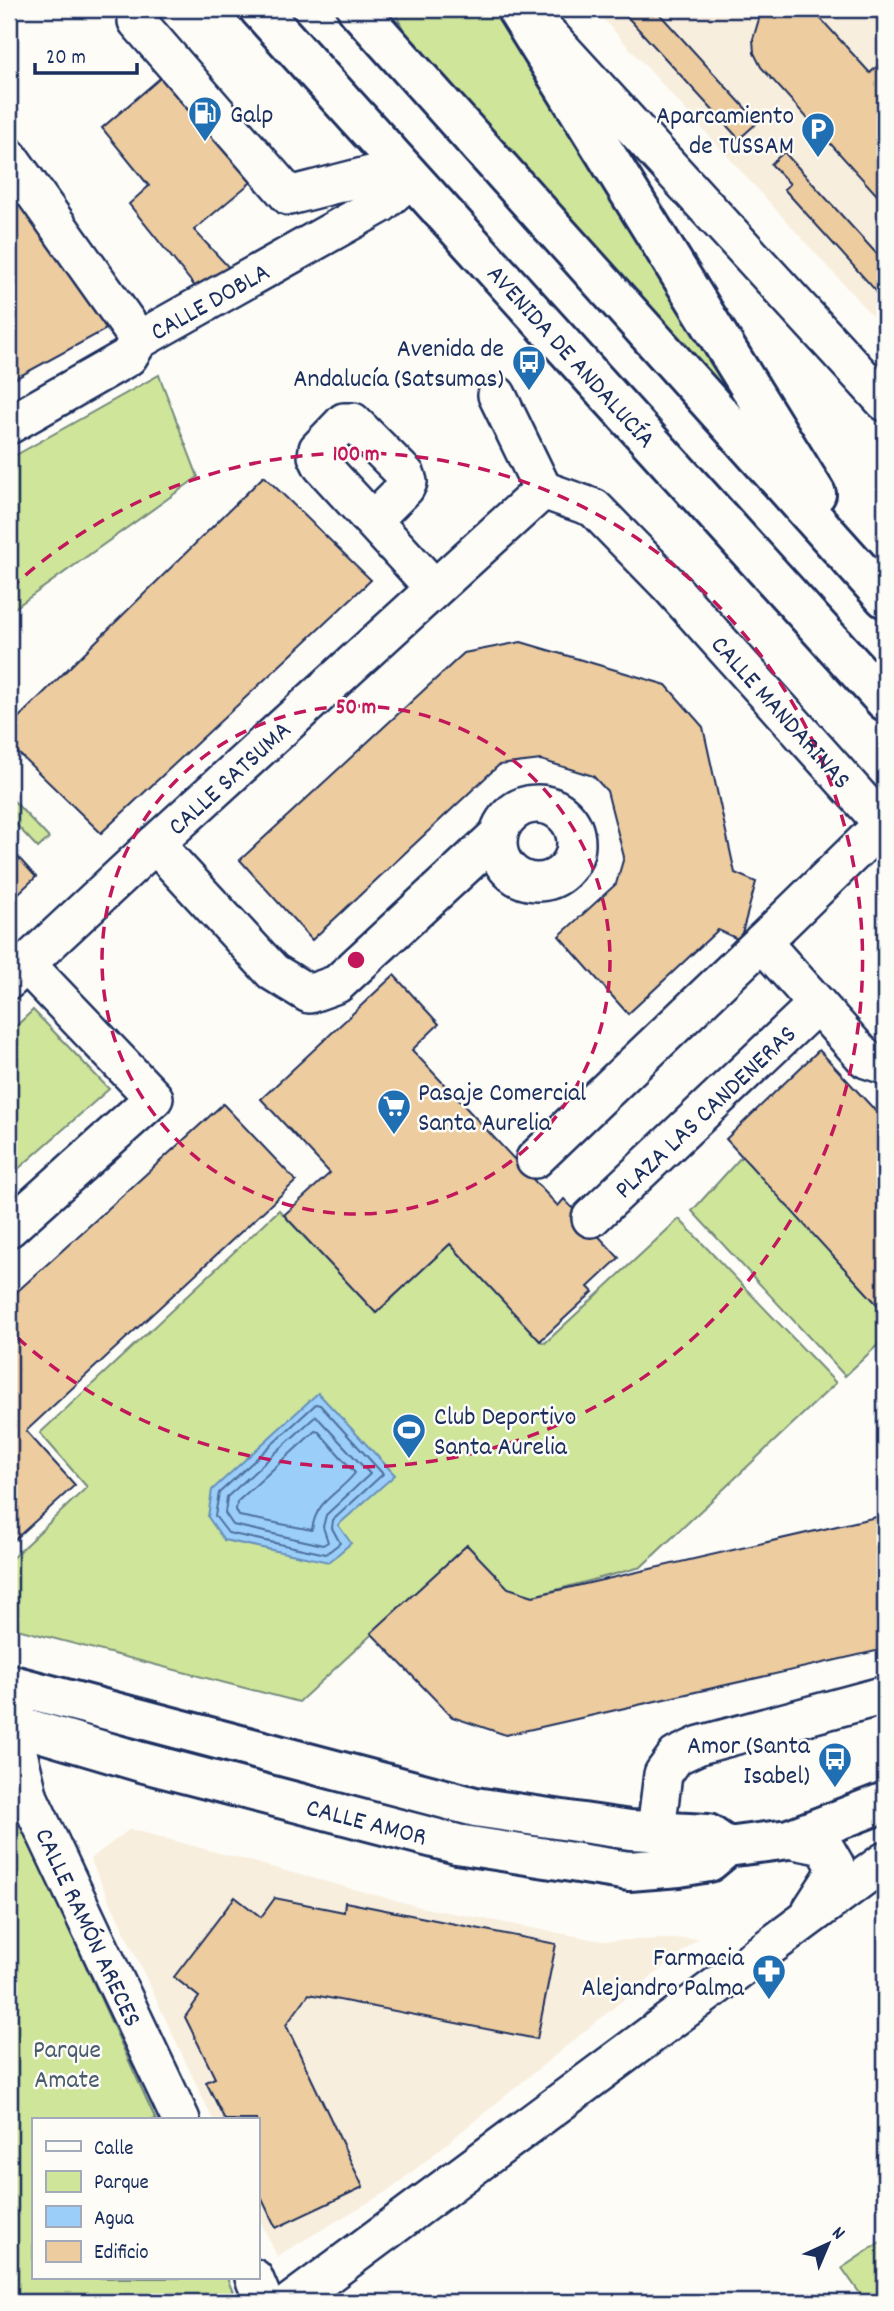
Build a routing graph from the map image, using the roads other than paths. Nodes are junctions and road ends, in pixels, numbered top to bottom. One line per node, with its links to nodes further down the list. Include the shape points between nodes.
1 (136, 9): 6 (street, via 137,21 289,196)
2 (259, 9): 6 (main road, AVENIDA DE ANDALUCÍA)
3 (357, 9): 14 (main road)
4 (516, 9): 14 (main road)
5 (524, 9): 10 (street)
6 (406, 173): 8 (street, CALLE DOBLA, via 381,204); 16 (main road, AVENIDA DE ANDALUCÍA)
7 (15, 178): 8 (street)
8 (139, 340): 11 (street, CALLE DOBLA, via 128,357)
9 (497, 395): 12 (street)
10 (885, 402)
11 (9, 425)
12 (543, 490): 15 (street, CALLE SATSUMA); 19 (street, CALLE MANDARINAS, via 594,508 883,824)
13 (373, 520): 15 (street)
14 (880, 581)
15 (434, 588): 18 (street, CALLE SATSUMA)
16 (885, 701)
17 (498, 835): 18 (street, via 337,984 309,994 273,972)
18 (155, 844): 20 (street, CALLE SATSUMA)
19 (762, 942): 21 (street); 23 (street)
20 (17, 972): 25 (street, via 154,1098)
21 (817, 1004): 22 (street, via 866,1059); 24 (street, PLAZA LAS CANDENERAS)
22 (885, 1065)
23 (535, 1159)
24 (591, 1218)
25 (9, 1228)
26 (14, 1685): 28 (street, CALLE RAMÓN ARECES); 30 (main road, CALLE AMOR, via 475,1807)
27 (885, 1695): 30 (street, via 699,1745 676,1756 663,1774)
28 (10, 1724): 32 (main road, CALLE AMOR, via 471,1846 629,1871 709,1862); 35 (street, CALLE RAMÓN ARECES, via 29,1798)
29 (885, 1801): 31 (main road, CALLE AMOR)
30 (656, 1830): 32 (main road, CALLE AMOR, via 708,1835)
31 (789, 1839): 32 (main road, CALLE AMOR); 34 (street, CALLE AMOR, via 824,1846 835,1866)
32 (727, 1847)
33 (885, 1861): 34 (street, CALLE AMOR)
34 (806, 1919): 38 (street, CALLE AMOR)
35 (180, 2118)
36 (255, 2280): 37 (street)
37 (264, 2302)
38 (291, 2302)

